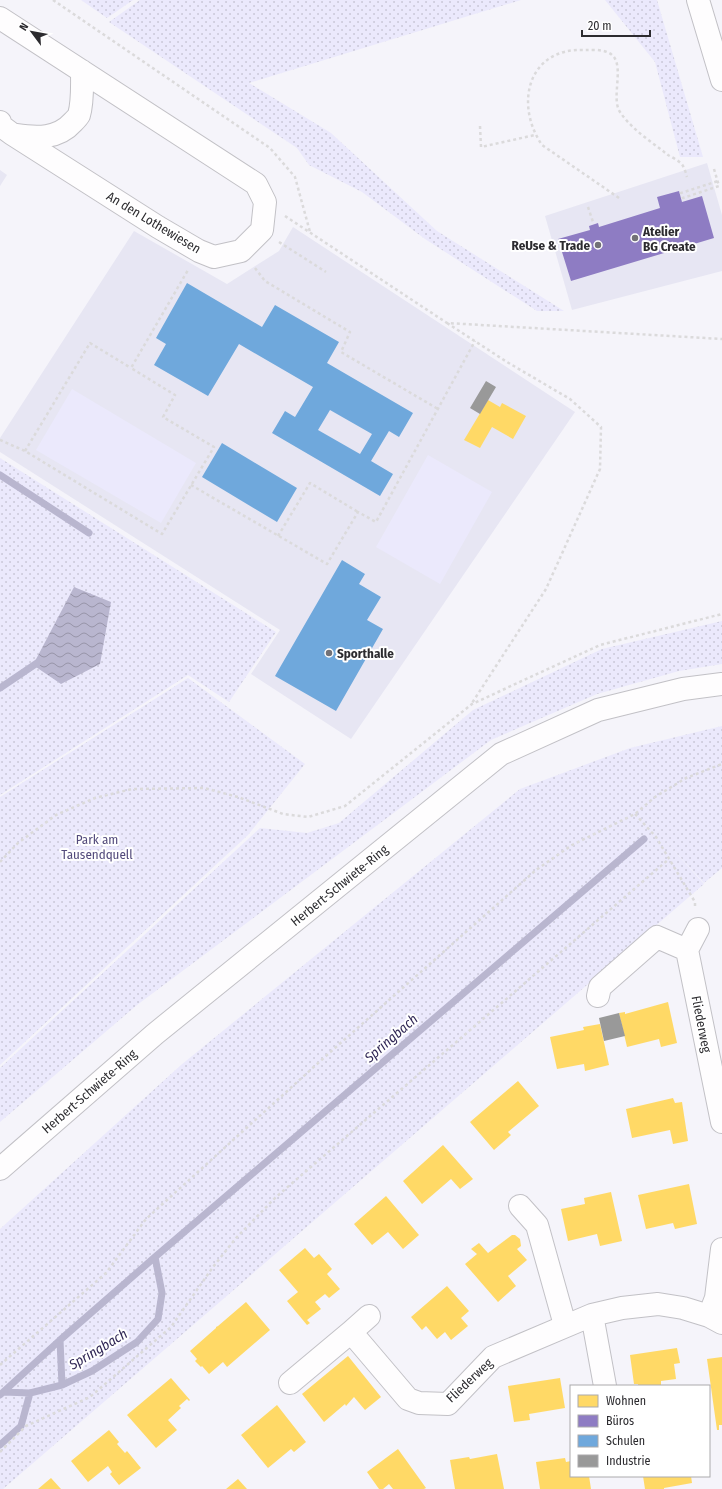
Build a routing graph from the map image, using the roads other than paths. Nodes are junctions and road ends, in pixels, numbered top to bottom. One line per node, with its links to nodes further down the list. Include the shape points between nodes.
1 (698, 0): 4 (street)
2 (0, 18): 3 (street)
3 (82, 71): 5 (street, An den Lothewiesen, via 79,116 66,130 32,138); 5 (street, An den Lothewiesen, via 256,184 265,202 262,230 242,250 214,257 158,227)
4 (722, 80)
5 (6, 128)
6 (722, 684): 11 (street, Herbert-Schwiete-Ring, via 682,689 598,710 501,754 155,1034)
7 (698, 929): 8 (street)
8 (687, 950): 9 (street, via 657,937 600,987); 10 (street, Fliederweg)
9 (598, 996)
10 (722, 1122)
11 (0, 1168)
12 (520, 1206): 17 (street, via 536,1225)
13 (722, 1249): 16 (street, Fliederweg)
14 (592, 1315): 16 (street, Fliederweg, via 658,1304 683,1308); 17 (street, Fliederweg); 20 (street)
15 (369, 1316): 18 (street)
16 (716, 1320)
17 (565, 1325): 18 (street, Fliederweg, via 493,1357 448,1404 419,1403 408,1399)
18 (351, 1332): 19 (street)
19 (290, 1384)
20 (606, 1385)

